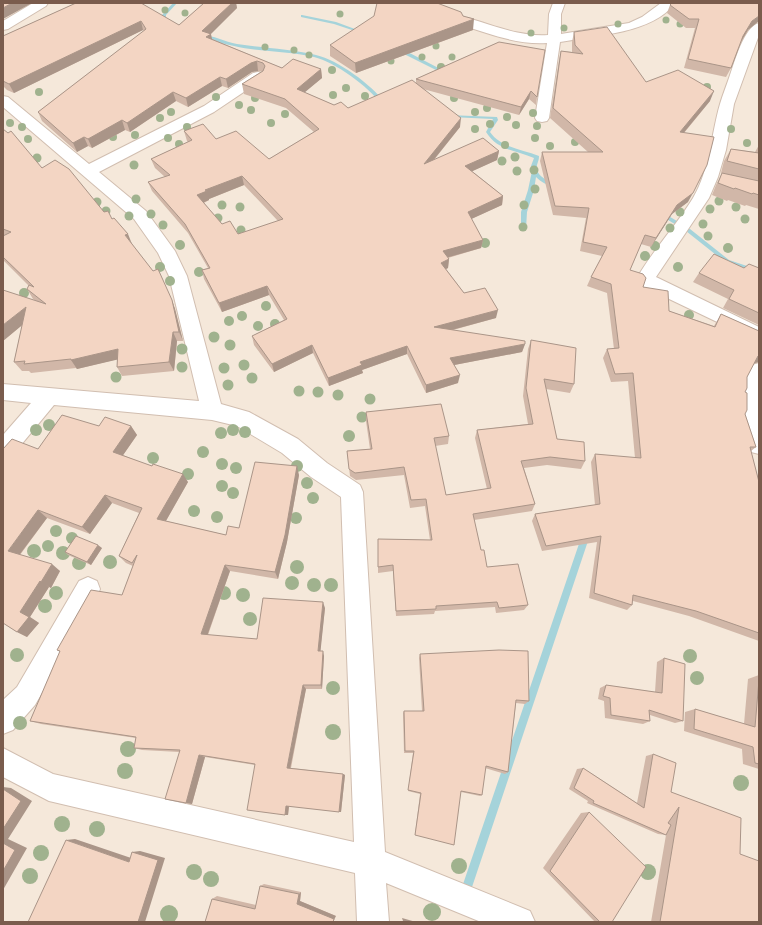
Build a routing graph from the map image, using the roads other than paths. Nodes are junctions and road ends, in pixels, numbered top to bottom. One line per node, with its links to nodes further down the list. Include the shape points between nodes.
1 (42, 3): 5 (street)
2 (560, 3): 7 (street, via 555,14)
3 (669, 3): 7 (street, via 647,20 632,26)
4 (467, 22): 7 (street, via 499,33 528,39)
5 (3, 26)
6 (759, 27): 12 (street, via 746,50 727,104 718,150 717,179 646,278)
7 (554, 39): 10 (street)
8 (258, 76): 11 (street, via 210,109)
9 (3, 100): 11 (street)
10 (542, 118)
11 (88, 171): 16 (street, via 140,215 166,251 178,276)
12 (759, 335)
13 (759, 371): 17 (street, via 752,385 752,427)
14 (3, 392): 15 (street)
15 (49, 396): 16 (street); 18 (street)
16 (212, 411): 22 (street, via 242,418 290,446 352,492)
17 (759, 445)
18 (3, 450)
19 (88, 589): 20 (street, via 26,696)
20 (3, 720)
21 (3, 762): 22 (street, via 49,787)
22 (370, 861): 23 (street); 24 (street)
23 (373, 922)
24 (519, 922)

